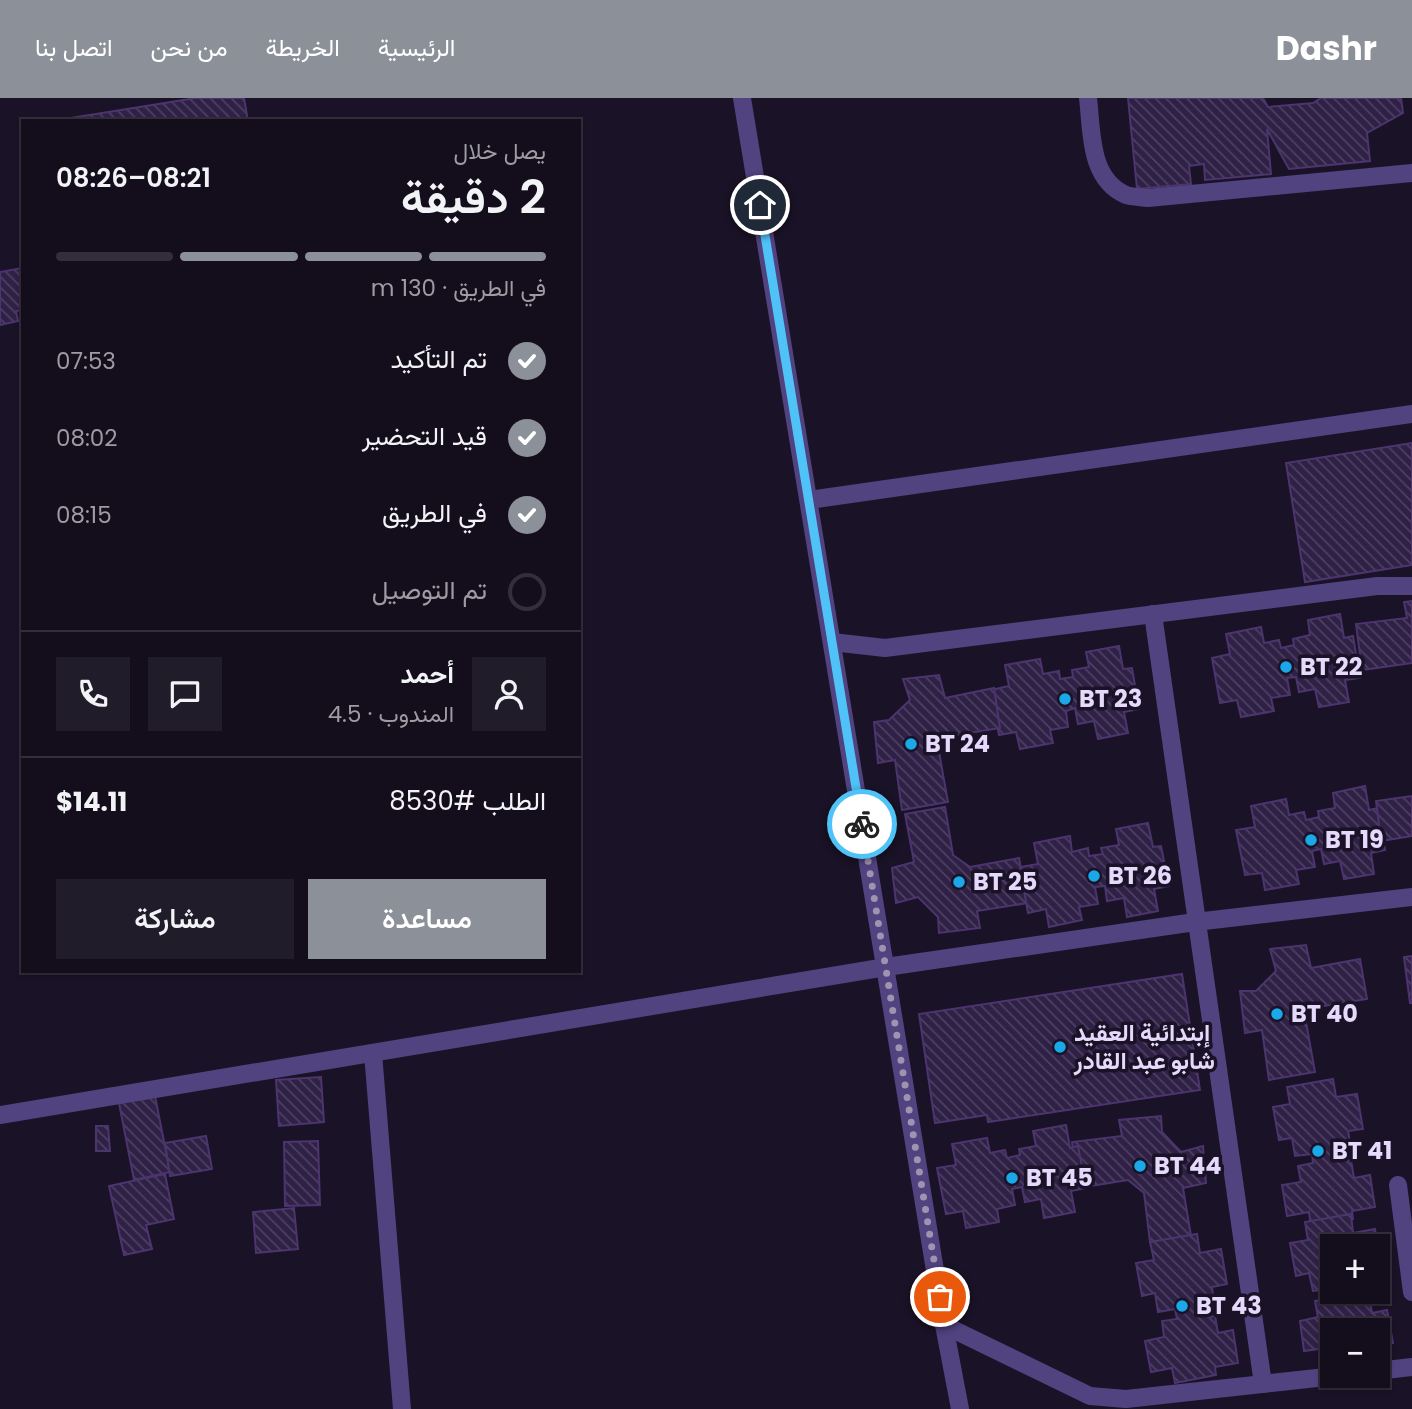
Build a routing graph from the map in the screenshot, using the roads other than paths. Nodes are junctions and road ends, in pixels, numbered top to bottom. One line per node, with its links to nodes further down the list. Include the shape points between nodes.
1 (742, 98): 5 (street)
2 (1088, 98): 3 (street, via 1094,154 1105,180 1126,195 1148,198)
3 (1412, 173)
4 (1412, 414): 5 (street)
5 (808, 500): 8 (street)
6 (1412, 586): 7 (street, via 1377,586)
7 (1153, 614): 8 (street, via 885,648); 10 (street)
8 (832, 642): 11 (street)
9 (1412, 897): 10 (street)
10 (1195, 922): 11 (street); 20 (street)
11 (886, 967): 12 (street); 16 (street)
12 (373, 1053): 13 (street); 21 (street)
13 (0, 1115)
14 (1398, 1185): 15 (street)
15 (1412, 1292)
16 (944, 1325): 20 (street, via 1090,1396 1126,1399); 22 (street)
17 (1412, 1367): 18 (street)
18 (1390, 1370)
19 (1320, 1378): 20 (street)
20 (1263, 1384)
21 (402, 1409)
22 (960, 1409)

